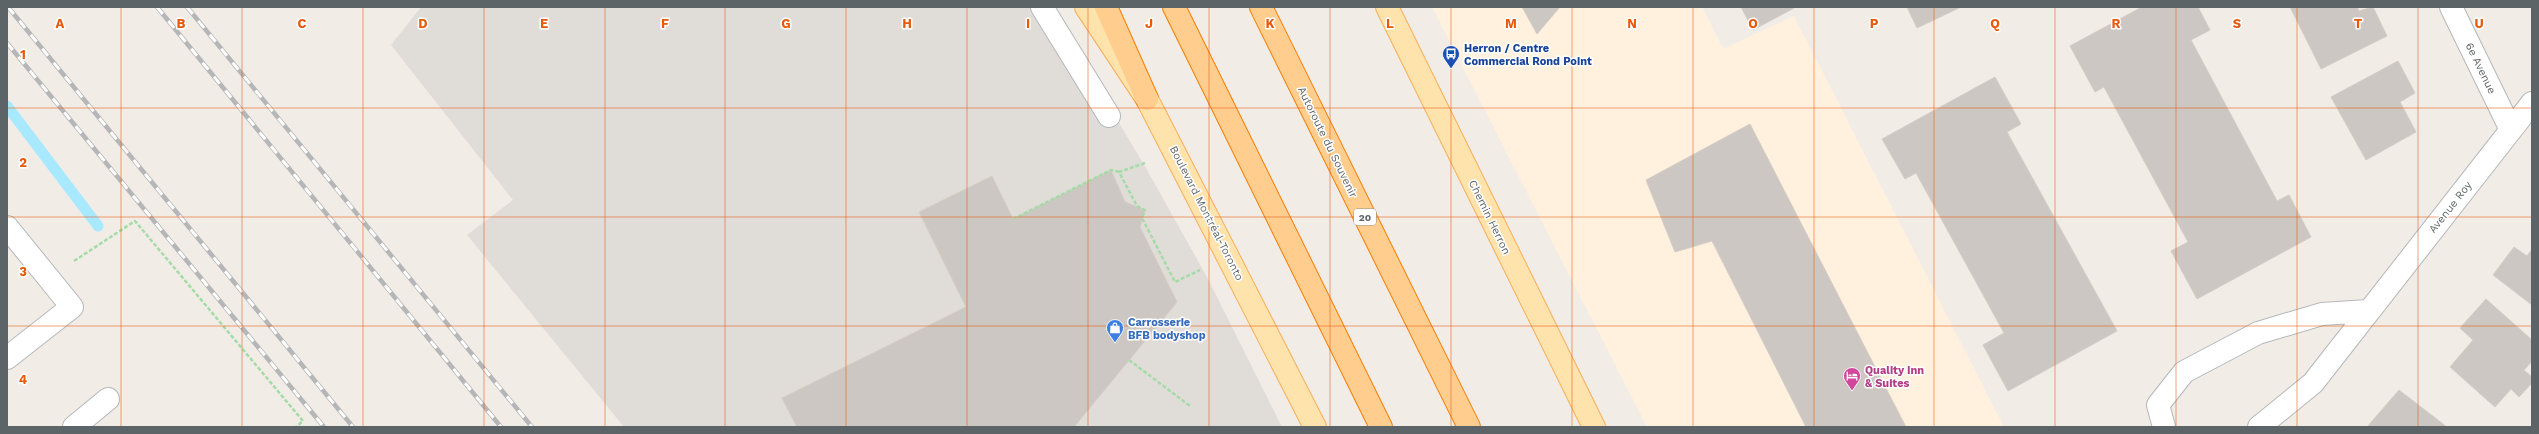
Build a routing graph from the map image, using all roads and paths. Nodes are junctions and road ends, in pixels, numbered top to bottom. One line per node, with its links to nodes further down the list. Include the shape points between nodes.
1 (1042, 7): 10 (street)
2 (1086, 7): 8 (main road, Boulevard Montréal-Toronto)
3 (1106, 7): 8 (highway)
4 (1174, 7): 26 (highway)
5 (1261, 7): 27 (highway, Autoroute du Souvenir / 20)
6 (1387, 7): 28 (main road, Chemin Herron)
7 (2451, 7): 11 (street, 6e Avenue)
8 (1147, 98): 25 (main road, Boulevard Montréal-Toronto)
9 (2532, 103): 11 (street, Avenue Roy)
10 (1109, 116)
11 (2511, 130): 18 (street, Avenue Roy)
12 (1149, 161): 13 (path)
13 (1119, 172): 14 (path, via 1111,170); 17 (path, via 1137,206 1145,210 1142,218 1175,282)
14 (1013, 219)
15 (7, 227): 19 (street, via 72,307)
16 (81, 256): 24 (path, via 135,221 303,421)
17 (1208, 267)
18 (2368, 311): 29 (street, via 2322,314 2258,333 2184,372 2158,405); 30 (street, Avenue Roy, via 2313,383)
19 (7, 358)
20 (1129, 360): 22 (path)
21 (108, 399): 23 (street)
22 (1190, 406)
23 (74, 427)
24 (296, 427)
25 (1316, 427)
26 (1381, 427)
27 (1469, 427)
28 (1594, 427)
29 (2164, 427)
30 (2259, 427)

